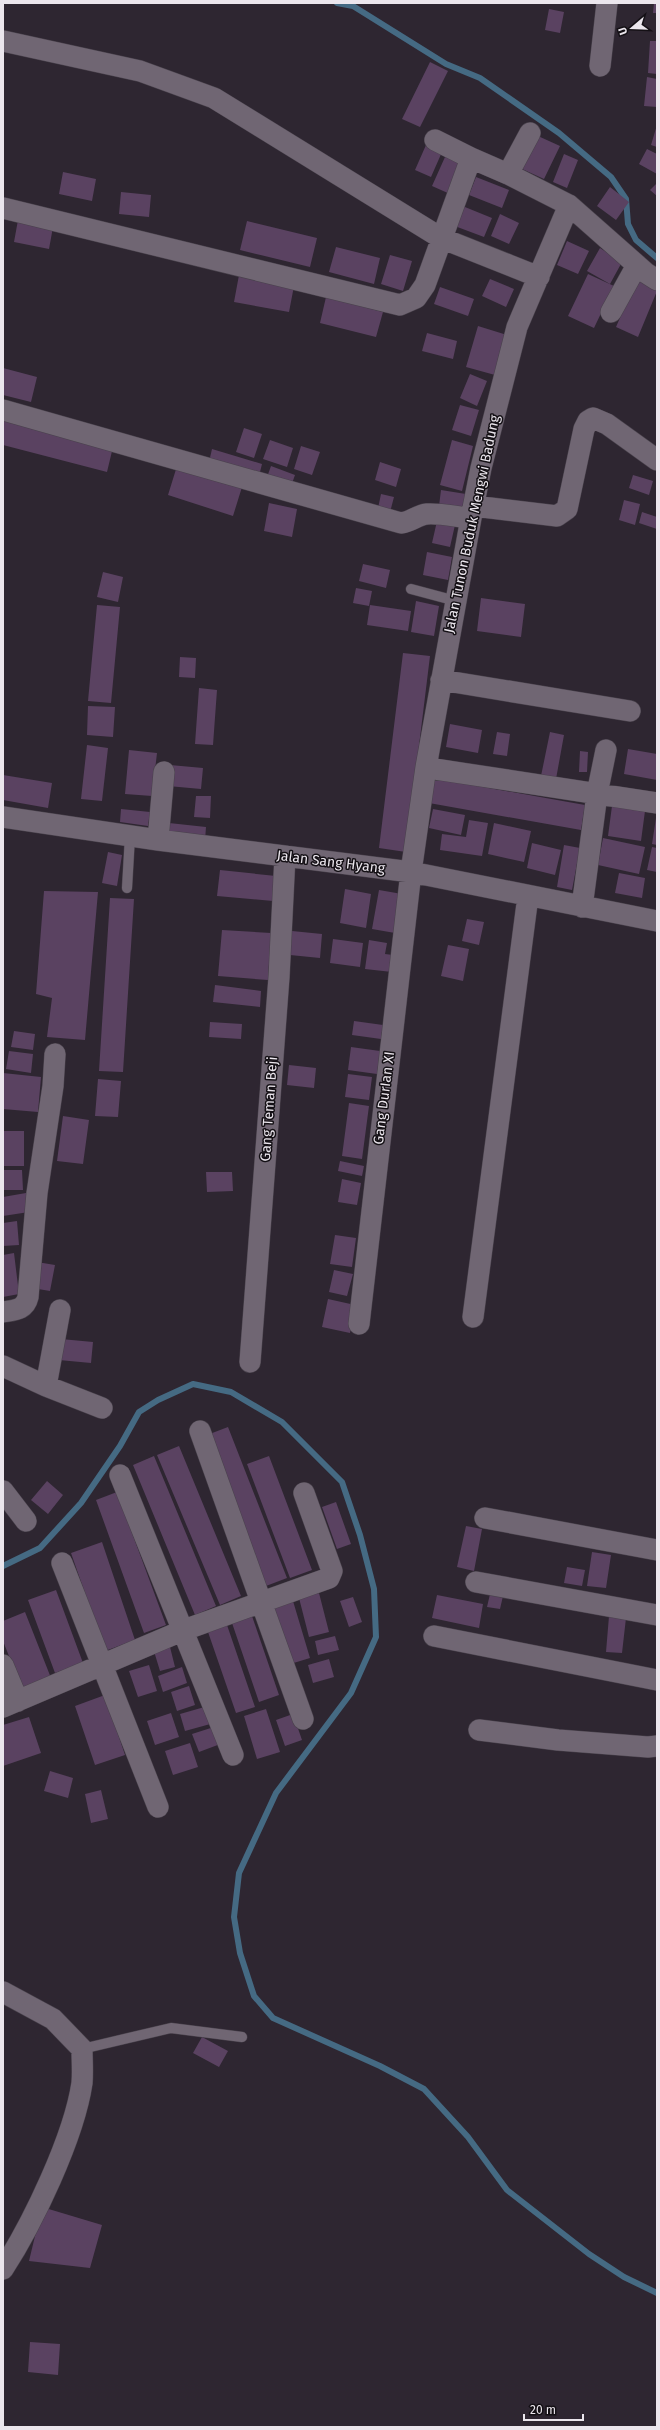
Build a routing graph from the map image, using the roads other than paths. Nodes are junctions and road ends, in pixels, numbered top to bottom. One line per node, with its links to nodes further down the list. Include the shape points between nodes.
1 (607, 3): 3 (street)
2 (3, 41): 10 (street, via 140,71 214,98)
3 (600, 66)
4 (530, 133): 7 (street)
5 (435, 140): 6 (street)
6 (471, 158): 7 (street); 10 (street)
7 (508, 174): 8 (street)
8 (569, 206): 11 (street); 12 (street, Jalan Tunon Buduk Mengwi Badung)
9 (3, 208): 10 (street, via 400,305 422,292)
10 (441, 238): 12 (street)
11 (650, 269): 13 (street)
12 (539, 277): 16 (street, Jalan Tunon Buduk Mengwi Badung, via 517,328)
13 (611, 312)
14 (3, 410): 16 (street, via 401,523 427,514)
15 (657, 460): 16 (street, via 607,424 593,418 584,429 567,509 563,513 550,516)
16 (472, 512): 18 (street, Jalan Tunon Buduk Mengwi Badung)
17 (411, 589): 18 (lane)
18 (456, 601): 19 (street, Jalan Tunon Buduk Mengwi Badung)
19 (442, 680): 20 (street); 30 (street, Jalan Tunon Buduk Mengwi Badung)
20 (630, 710)
21 (606, 750): 24 (street)
22 (435, 769): 24 (street)
23 (164, 772): 28 (street)
24 (597, 794): 25 (street); 33 (street)
25 (657, 803)
26 (3, 817): 27 (street, Jalan Sang Hyang)
27 (130, 836): 28 (street, Jalan Sang Hyang); 31 (lane)
28 (158, 840): 29 (street, Jalan Sang Hyang)
29 (285, 856): 30 (street, Jalan Sang Hyang); 40 (street, Gang Teman Beji, via 279,977)
30 (411, 872): 32 (street, Jalan Sang Hyang); 39 (street, Gang DurIan XI)
31 (127, 888)
32 (528, 896): 33 (street, Jalan Sang Hyang); 38 (street)
33 (582, 907): 34 (street, Jalan Sang Hyang)
34 (657, 921)
35 (56, 1054): 37 (street, via 54,1086 37,1192 28,1297 26,1304 21,1308)
36 (60, 1310): 42 (street)
37 (3, 1312)
38 (472, 1317)
39 (358, 1324)
40 (250, 1362)
41 (3, 1366): 42 (street)
42 (46, 1386): 43 (street)
43 (102, 1408)
44 (200, 1432): 53 (street)
45 (120, 1475): 55 (street)
46 (3, 1491): 49 (street)
47 (304, 1493): 53 (street, via 332,1576)
48 (485, 1518): 50 (street)
49 (26, 1521)
50 (657, 1550)
51 (62, 1563): 57 (street)
52 (476, 1582): 54 (street)
53 (262, 1601): 55 (street); 61 (street)
54 (657, 1615)
55 (184, 1630): 57 (street); 64 (street)
56 (434, 1636): 59 (street)
57 (103, 1664): 60 (street); 65 (street)
58 (3, 1665): 60 (street)
59 (657, 1680)
60 (10, 1704)
61 (303, 1719)
62 (479, 1730): 63 (street, via 558,1740)
63 (657, 1746)
64 (233, 1755)
65 (158, 1807)
66 (3, 1992): 68 (street, via 53,2019)
67 (242, 2037): 68 (lane, via 171,2028)
68 (82, 2049): 69 (street, via 82,2083 62,2150 22,2240)
69 (3, 2269)

